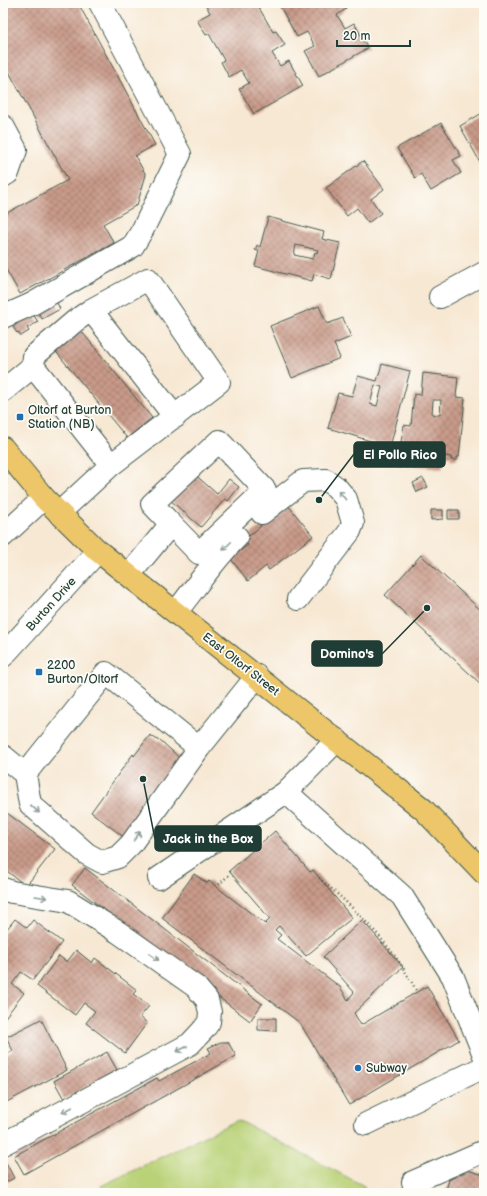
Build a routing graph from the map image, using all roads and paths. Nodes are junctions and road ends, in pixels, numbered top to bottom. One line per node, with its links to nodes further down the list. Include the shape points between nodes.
1 (100, 3): 6 (street, via 180,154 132,246 32,304)
2 (3, 126): 3 (street, via 16,150 8,173)
3 (3, 176)
4 (484, 273): 5 (street)
5 (440, 298)
6 (6, 310)
7 (91, 310): 8 (street, via 34,356); 10 (street); 10 (street, via 148,279 219,382)
8 (32, 366): 9 (street); 12 (street)
9 (3, 391)
10 (175, 417): 12 (street)
11 (3, 448): 13 (main road, East Oltorf Street)
12 (111, 466): 13 (street)
13 (52, 506): 15 (street); 16 (main road, East Oltorf Street)
14 (171, 524): 14 (street, via 199,553 265,490 219,441 152,504); 17 (street)
15 (3, 536)
16 (98, 551): 17 (main road, East Oltorf Street); 20 (street, Burton Drive)
17 (129, 575): 19 (main road, East Oltorf Street)
18 (298, 599): 19 (street, one-way to 19, via 350,531 353,523 346,499 326,480 304,481 258,516 218,556)
19 (176, 612): 21 (main road, East Oltorf Street)
20 (3, 656)
21 (257, 676): 22 (main road, East Oltorf Street); 23 (street)
22 (337, 740): 26 (street); 28 (main road, East Oltorf Street, via 423,809)
23 (199, 748): 25 (street, via 106,673); 25 (street, one-way to 23, via 30,804 87,854 102,862 118,857 131,844)
24 (3, 756): 25 (street)
25 (25, 774)
26 (286, 792): 29 (street); 34 (street, via 402,896 453,977)
27 (231, 873): 31 (path)
28 (484, 874)
29 (159, 878)
30 (320, 878): 33 (path, via 363,918 404,966)
31 (216, 886)
32 (3, 889): 37 (street, one-way to 37, via 68,901 118,932 196,987 207,1000 210,1012 206,1026 190,1044)
33 (418, 992)
34 (484, 1055)
35 (484, 1067): 36 (street)
36 (366, 1124)
37 (3, 1144)
38 (484, 1151): 39 (street, via 413,1182)
39 (418, 1193)

